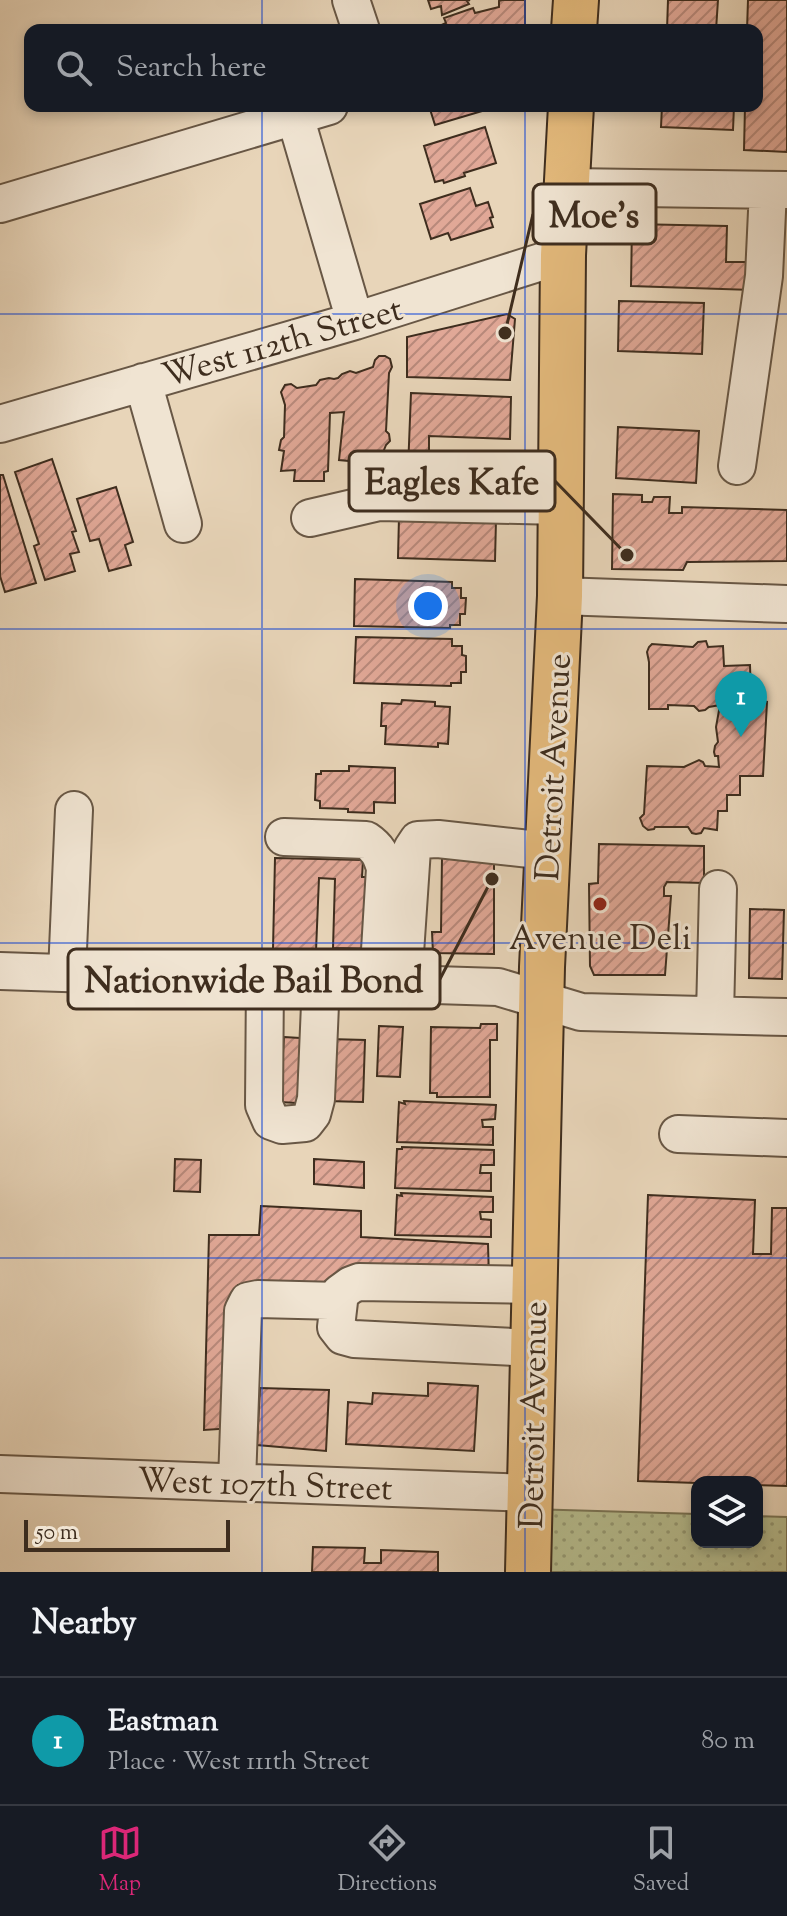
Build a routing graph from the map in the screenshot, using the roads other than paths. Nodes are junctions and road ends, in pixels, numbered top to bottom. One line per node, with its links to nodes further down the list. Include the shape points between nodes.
1 (351, 0): 3 (street)
2 (576, 0): 4 (main road)
3 (359, 24)
4 (574, 24)
5 (309, 112): 7 (street)
6 (571, 112): 8 (main road, Detroit Avenue)
7 (295, 116): 10 (street); 12 (street)
8 (568, 187): 9 (street); 11 (main road, Detroit Avenue)
9 (777, 190): 15 (street)
10 (0, 204)
11 (563, 255): 12 (street, West 112th Street); 16 (main road, Detroit Avenue)
12 (355, 321): 13 (street, West 112th Street)
13 (143, 382): 14 (street, West 112th Street); 18 (street)
14 (0, 424)
15 (737, 466)
16 (561, 506): 17 (street, via 379,502); 19 (main road, Detroit Avenue)
17 (310, 518)
18 (183, 524)
19 (560, 596): 20 (street); 23 (main road, Detroit Avenue)
20 (787, 604)
21 (74, 810): 26 (street)
22 (284, 837): 29 (street, via 366,840 381,854)
23 (548, 851): 29 (street, via 418,840 412,849); 30 (main road, Detroit Avenue)
24 (718, 889): 31 (street)
25 (0, 971): 26 (street)
26 (67, 973): 27 (street)
27 (265, 979): 28 (street); 28 (street, via 264,1105 271,1121 282,1125 305,1123 312,1114)
28 (321, 981): 29 (street)
29 (390, 983): 30 (street, via 498,987)
30 (541, 1001): 31 (street, via 581,1012); 35 (main road, Detroit Avenue)
31 (715, 1015): 32 (street)
32 (787, 1017)
33 (678, 1134): 34 (street)
34 (787, 1138)
35 (535, 1285): 36 (street, via 359,1282 340,1293); 37 (main road, Detroit Avenue)
36 (339, 1301): 37 (street, via 336,1327 354,1339); 39 (street, via 248,1301 243,1311)
37 (534, 1348): 40 (main road, Detroit Avenue)
38 (0, 1474): 39 (street, West 107th Street)
39 (237, 1482): 40 (street, West 107th Street)
40 (531, 1493): 41 (main road, Detroit Avenue)
41 (528, 1572)

